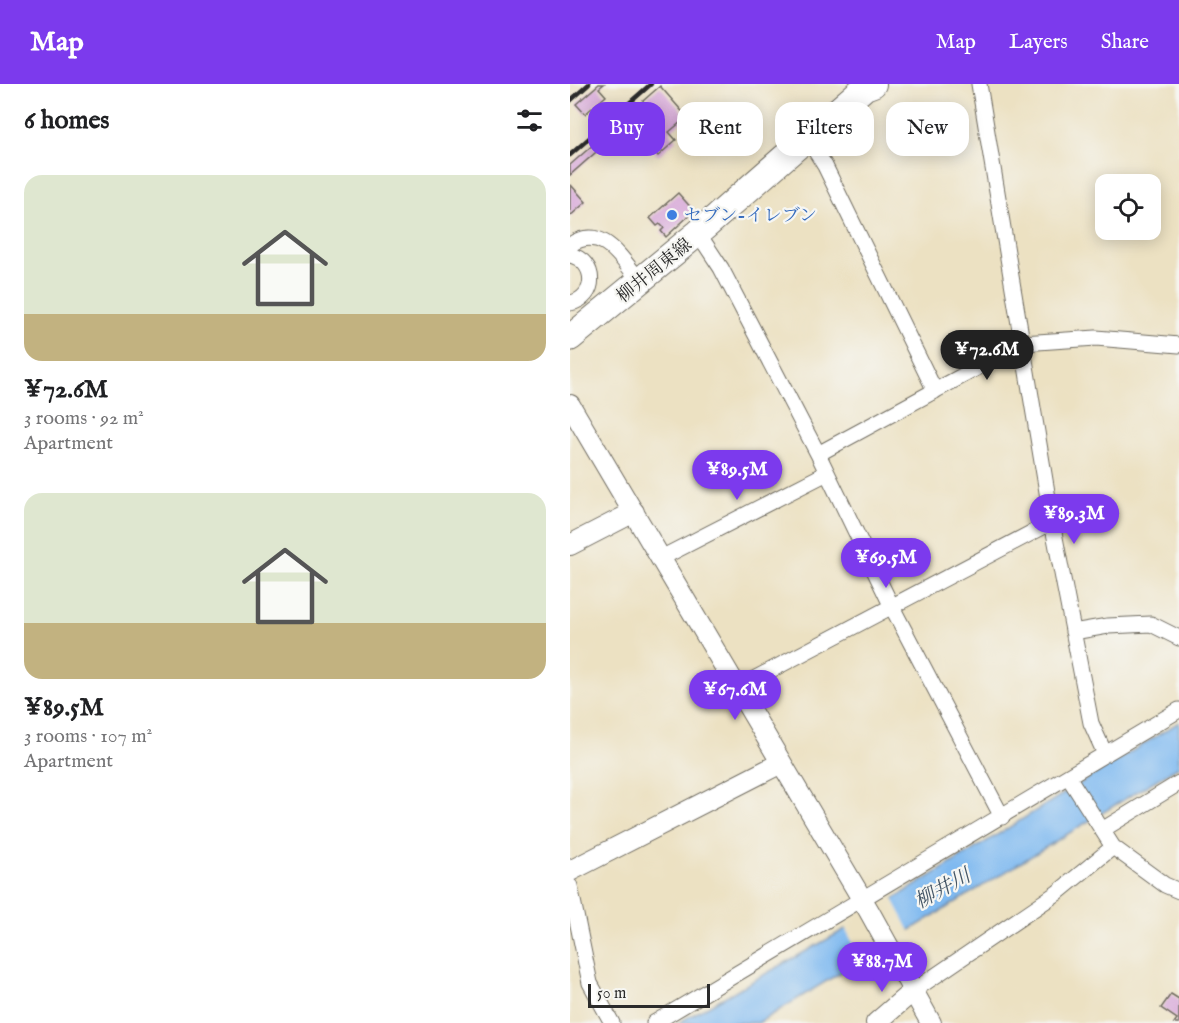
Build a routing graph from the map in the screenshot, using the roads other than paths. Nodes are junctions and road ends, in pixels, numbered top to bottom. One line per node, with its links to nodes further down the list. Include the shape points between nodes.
1 (873, 84): 3 (main road, 柳井周東線)
2 (979, 84): 12 (street)
3 (849, 102)
4 (788, 156): 6 (main road, 柳井周東線)
5 (819, 156): 14 (street)
6 (698, 233): 9 (main road, 柳井周東線); 16 (street)
7 (570, 245): 9 (street, via 586,238 600,238)
8 (570, 255): 10 (street, via 586,264 592,276 586,295)
9 (640, 281): 11 (main road, 柳井周東線)
10 (570, 303)
11 (570, 338)
12 (1023, 342): 13 (street, via 1096,338); 14 (street); 19 (street)
13 (1179, 345)
14 (935, 391): 16 (street)
15 (570, 405): 18 (street)
16 (818, 453): 17 (street)
17 (827, 473): 21 (street); 22 (street)
18 (634, 512): 20 (street); 21 (street)
19 (1052, 522): 22 (street); 23 (street)
20 (570, 546)
21 (662, 558): 25 (street)
22 (891, 605): 25 (street); 31 (street)
23 (1073, 632): 24 (street, via 1151,624); 27 (street, via 1091,723)
24 (1179, 638)
25 (737, 688): 28 (street)
26 (1179, 710): 27 (street)
27 (1105, 754): 29 (street)
28 (781, 763): 34 (street); 37 (street)
29 (1070, 778): 31 (street); 32 (street)
30 (1179, 783): 32 (street)
31 (1002, 817): 37 (street)
32 (1099, 825): 33 (street)
33 (1113, 847): 36 (street); 38 (street, via 1057,893)
34 (570, 871)
35 (570, 886): 39 (street, via 590,983)
36 (1179, 891)
37 (865, 905): 38 (street); 40 (street)
38 (913, 991): 41 (street); 42 (street)
39 (612, 1023)
40 (654, 1023)
41 (876, 1023)
42 (931, 1023)

